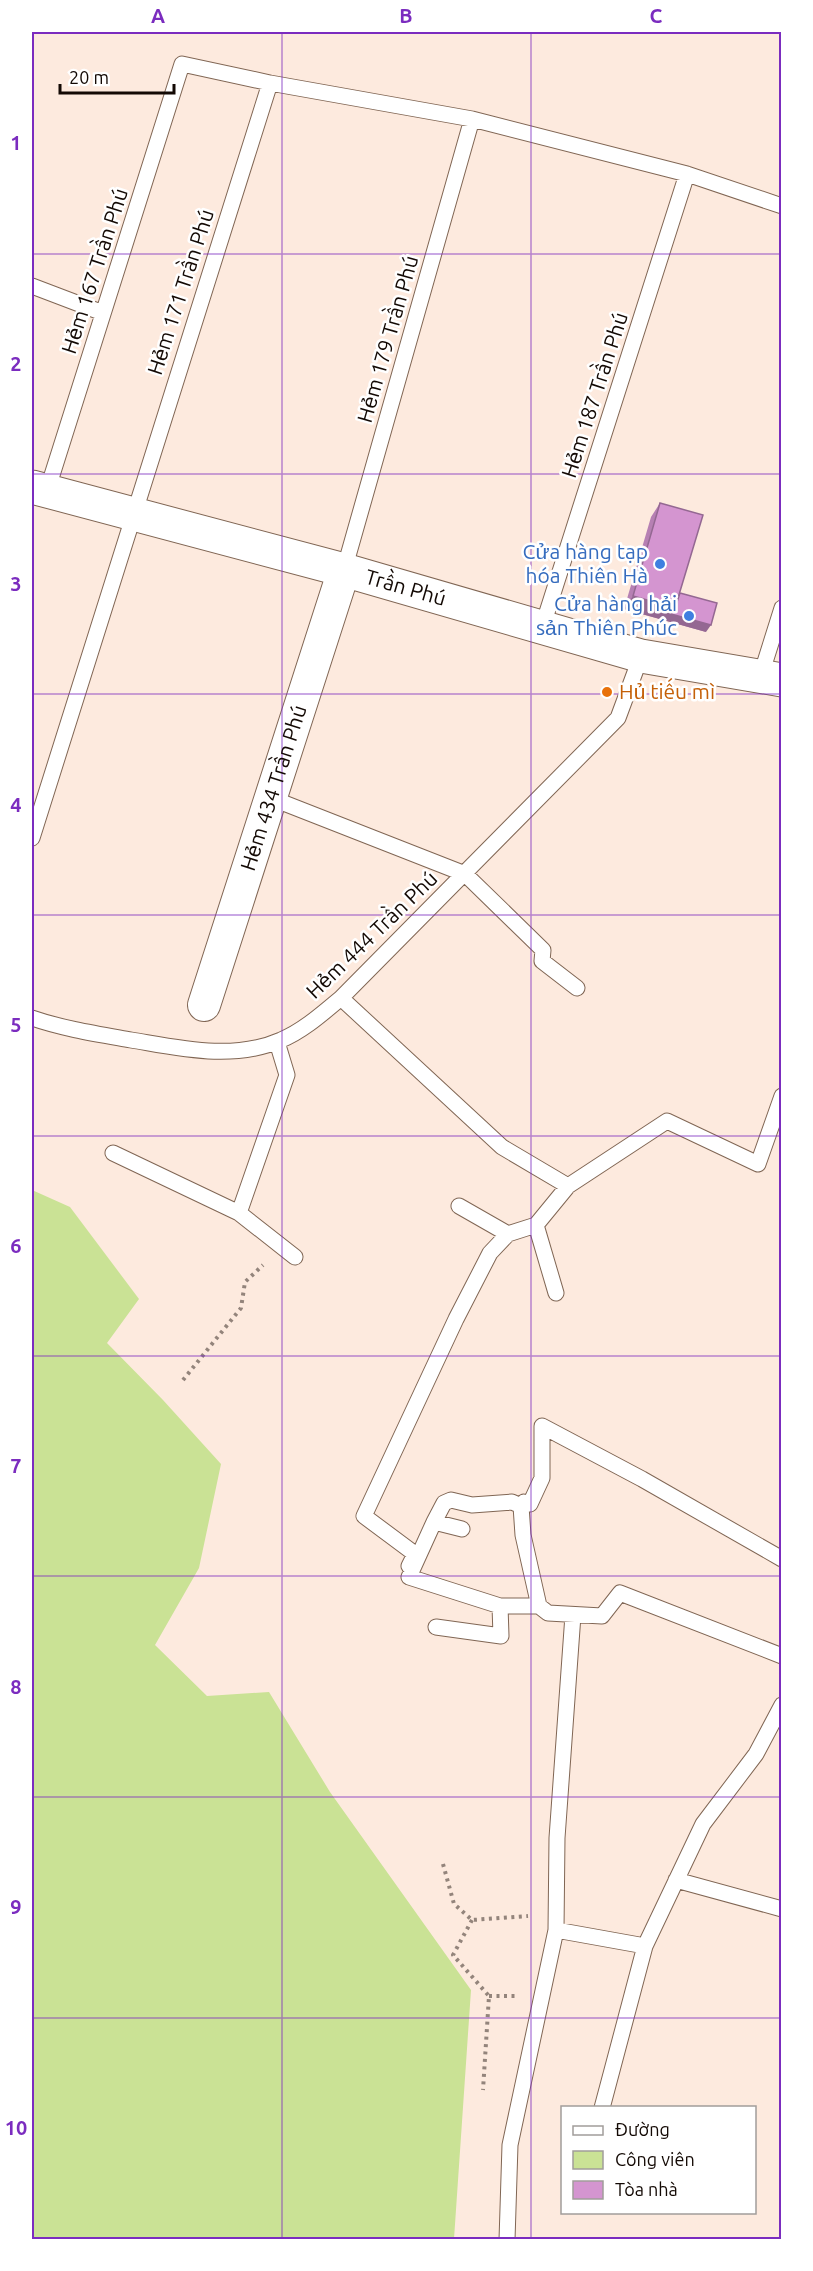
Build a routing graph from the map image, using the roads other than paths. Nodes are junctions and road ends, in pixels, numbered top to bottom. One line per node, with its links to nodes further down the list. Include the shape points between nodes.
1 (270, 83): 2 (lane); 6 (lane, Hẻm 167 Trần Phú, via 182,64); 8 (lane, Hẻm 171 Trần Phú)
2 (472, 118): 3 (lane); 9 (lane, Hẻm 179 Trần Phú)
3 (687, 174): 4 (lane); 11 (lane, Hẻm 187 Trần Phú)
4 (782, 206)
5 (32, 285): 6 (lane)
6 (103, 313): 7 (lane, Hẻm 167 Trần Phú)
7 (39, 489): 8 (main road, Trần Phú)
8 (133, 513): 9 (main road, Trần Phú); 15 (lane, Hẻm 171 Trần Phú)
9 (344, 570): 11 (main road, Trần Phú); 14 (street, Hẻm 434 Trần Phú)
10 (782, 608): 13 (lane)
11 (542, 628): 12 (main road, Trần Phú)
12 (641, 656): 13 (main road, Trần Phú); 16 (lane, Hẻm 444 Trần Phú, via 618,718)
13 (771, 679)
14 (271, 798): 16 (lane); 19 (street, Hẻm 434 Trần Phú)
15 (32, 838)
16 (465, 874): 17 (lane, via 543,950 542,961); 18 (lane, Hẻm 444 Trần Phú)
17 (577, 987)
18 (341, 998): 21 (lane, Hẻm 444 Trần Phú, via 314,1020); 24 (lane, via 502,1147)
19 (204, 1005)
20 (32, 1018): 21 (lane, Hẻm 444 Trần Phú, via 61,1028 192,1050 249,1049)
21 (277, 1041): 26 (lane, via 286,1075)
22 (782, 1096): 24 (lane, via 758,1164 667,1121)
23 (113, 1153): 26 (lane)
24 (568, 1186): 27 (lane)
25 (459, 1206): 28 (lane)
26 (239, 1213): 29 (lane)
27 (536, 1225): 28 (lane); 30 (lane)
28 (508, 1234): 35 (lane, via 490,1253 460,1310 364,1516 414,1554)
29 (295, 1257)
30 (556, 1293)
31 (521, 1506): 32 (lane, via 512,1502 472,1505 452,1500 444,1503); 34 (lane, via 524,1502 530,1504 542,1478 542,1426); 37 (lane, via 523,1535)
32 (434, 1522): 33 (lane); 36 (lane, via 409,1577)
33 (462, 1529)
34 (782, 1559)
35 (404, 1576)
36 (500, 1606): 37 (lane); 39 (lane, via 501,1636)
37 (539, 1606): 38 (lane, via 548,1613)
38 (573, 1615): 40 (lane, via 602,1616 620,1593); 44 (lane, via 557,1838)
39 (436, 1627)
40 (782, 1656)
41 (782, 1705): 42 (lane, via 756,1754 703,1824)
42 (676, 1880): 43 (lane); 45 (lane)
43 (782, 1909)
44 (556, 1930): 45 (lane); 47 (lane, via 510,2145)
45 (645, 1946): 46 (lane)
46 (603, 2106)
47 (507, 2240)

